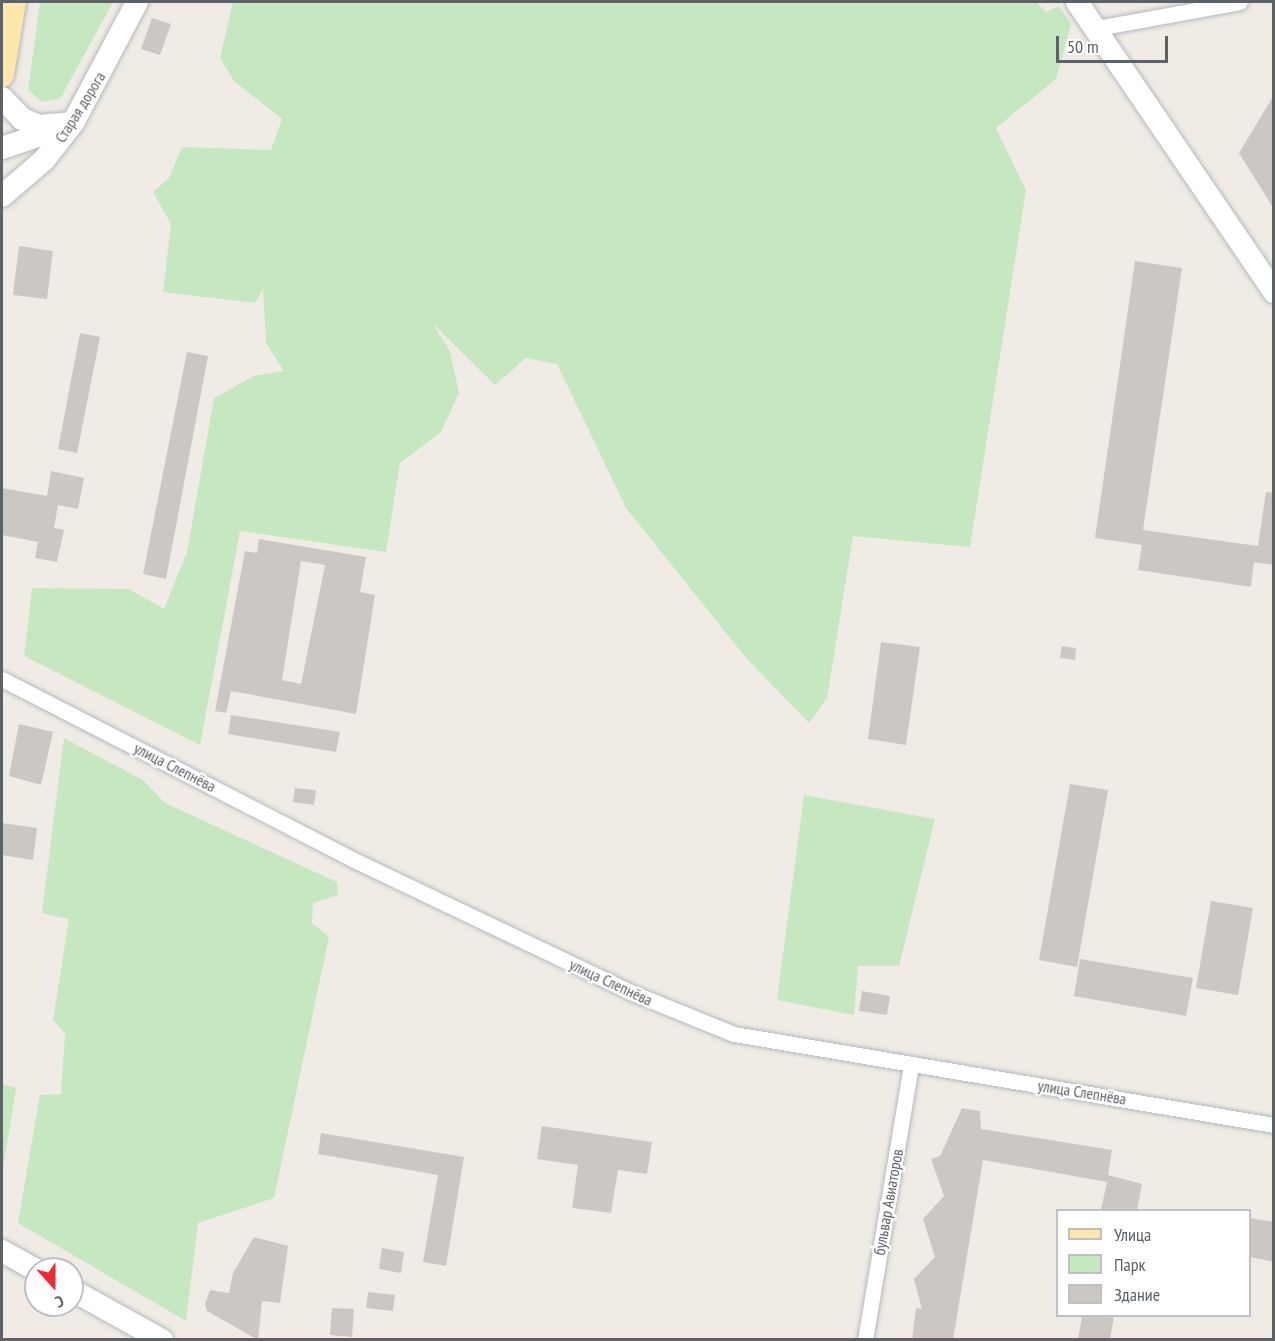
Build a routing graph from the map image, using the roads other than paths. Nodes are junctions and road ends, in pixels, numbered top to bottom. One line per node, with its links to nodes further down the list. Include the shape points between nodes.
1 (14, 2): 6 (main road)
2 (137, 2): 8 (street, Старая дорога)
3 (1077, 2): 5 (street)
4 (1240, 2): 5 (street)
5 (1097, 28): 13 (street)
6 (2, 74)
7 (2, 98): 8 (street, via 22,119 39,126)
8 (73, 123): 9 (street); 11 (street, Старая дорога)
9 (2, 148)
10 (2, 155): 11 (street, via 25,162)
11 (44, 160): 12 (street, Старая дорога)
12 (2, 196)
13 (1274, 292)
14 (2, 679): 15 (street, улица Слепнёва, via 356,861 675,1012 734,1034)
15 (911, 1064): 16 (street, улица Слепнёва); 21 (street, бульвар Авиаторов)
16 (1274, 1125)
17 (2, 1251): 18 (street)
18 (24, 1263)
19 (84, 1297): 20 (street)
20 (162, 1340)
21 (865, 1340)

